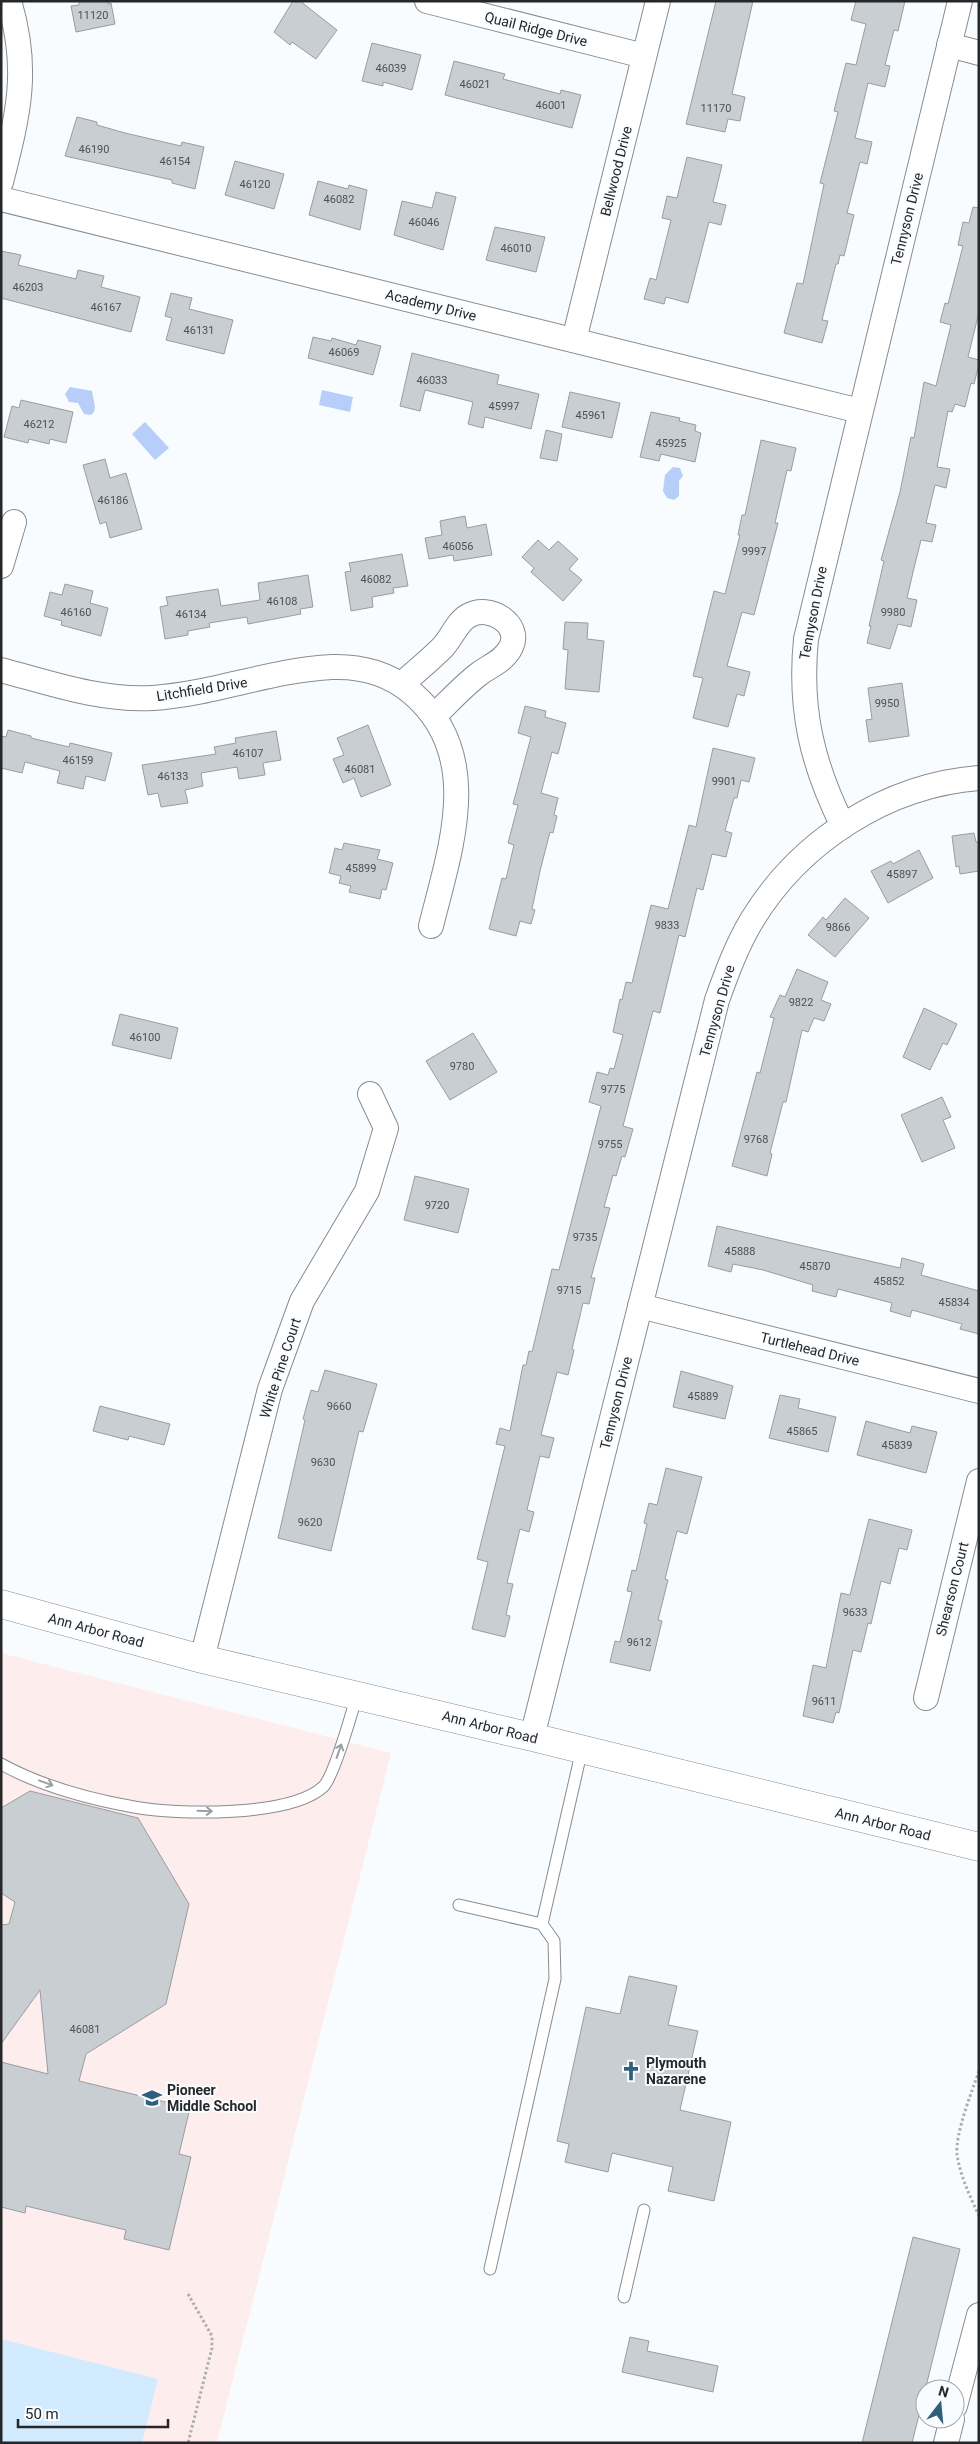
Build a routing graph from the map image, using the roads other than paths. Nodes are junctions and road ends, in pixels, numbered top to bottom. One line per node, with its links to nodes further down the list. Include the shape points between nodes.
1 (9, 1): 8 (street, via 21,51 22,80 18,114)
2 (427, 1): 7 (street, Quail Ridge Drive)
3 (658, 1): 7 (street, Bellwood Drive)
4 (960, 1): 5 (street, Tennyson Drive)
5 (950, 45): 6 (street); 11 (street, Tennyson Drive)
6 (979, 53)
7 (644, 56): 10 (street, Bellwood Drive)
8 (1, 182)
9 (1, 199): 10 (street, Academy Drive)
10 (574, 340): 11 (street, Academy Drive)
11 (860, 411): 18 (street, Tennyson Drive, via 811,611 803,664 804,706 812,748 824,788)
12 (14, 522): 13 (street)
13 (1, 566)
14 (1, 670): 15 (street, Litchfield Drive, via 88,692 131,698 174,696 332,667 366,670)
15 (402, 684): 16 (street, Litchfield Drive); 16 (street, via 442,648 466,617 479,610 503,618 512,632 512,645 503,659 479,674)
16 (434, 716): 19 (street, Litchfield Drive, via 453,759 458,803 454,834)
17 (979, 778): 18 (street, via 918,789 888,800)
18 (843, 826): 21 (street, Tennyson Drive, via 795,866 774,889 752,920 730,962)
19 (431, 926)
20 (370, 1094): 25 (street, White Pine Court, via 386,1128 370,1182 302,1300 270,1389)
21 (640, 1306): 22 (street, Turtlehead Drive); 28 (street, Tennyson Drive)
22 (979, 1391)
23 (979, 1481): 27 (street, Shearson Court)
24 (1, 1604): 25 (main road, Ann Arbor Road)
25 (202, 1659): 26 (main road, Ann Arbor Road)
26 (357, 1695): 28 (main road, Ann Arbor Road); 30 (lane, one-way to 26, via 44,1783 136,1808 255,1811 312,1795 325,1786)
27 (926, 1698)
28 (532, 1737): 29 (main road, Ann Arbor Road)
29 (582, 1749): 31 (main road, Ann Arbor Road); 33 (lane)
30 (1, 1764)
31 (979, 1847)
32 (458, 1905): 33 (lane)
33 (542, 1924): 35 (lane, via 554,1941 554,1986)
34 (644, 2210): 36 (lane)
35 (490, 2268)
36 (624, 2297)
37 (979, 2315): 38 (street)
38 (962, 2379)
39 (950, 2429): 40 (street)
40 (946, 2443)

